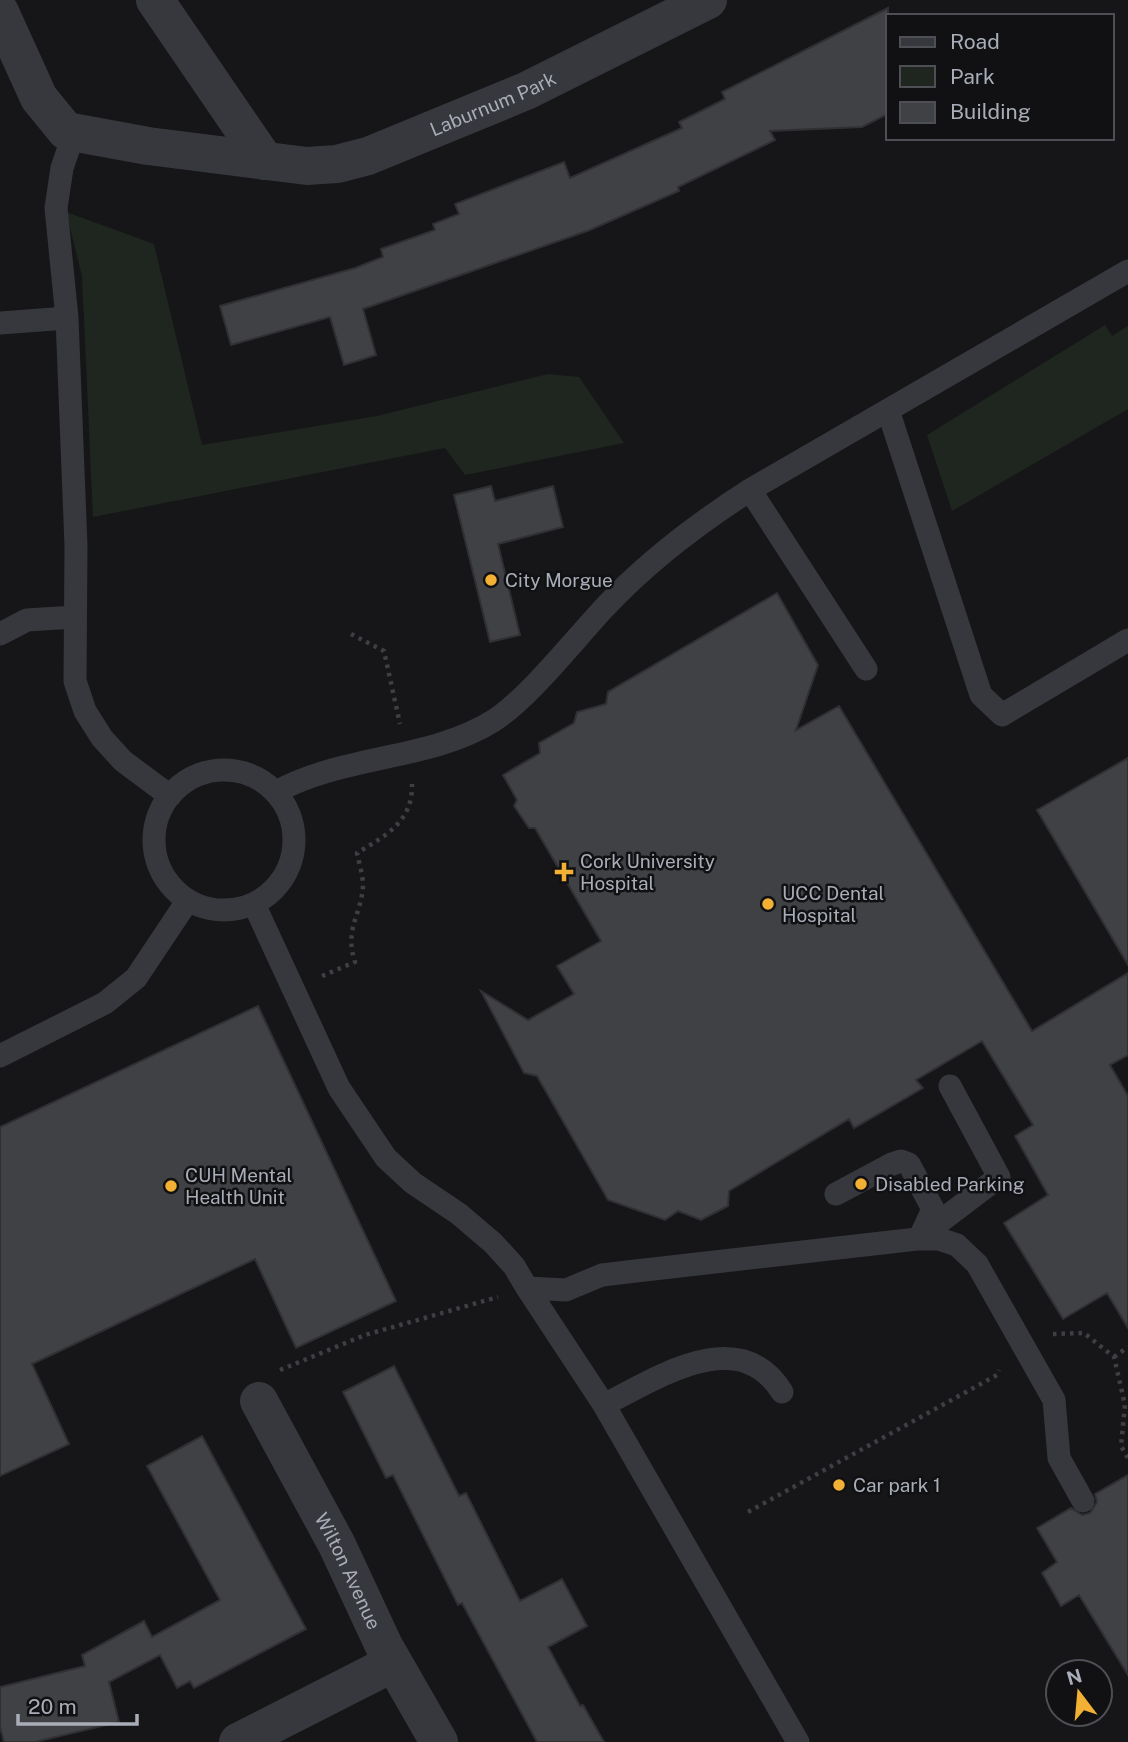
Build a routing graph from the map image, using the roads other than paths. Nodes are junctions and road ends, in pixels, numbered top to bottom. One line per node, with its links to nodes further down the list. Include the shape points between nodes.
1 (155, 0): 5 (street)
2 (708, 0): 5 (street, Laburnum Park, via 526,91 368,156 307,166)
3 (0, 12): 4 (street, via 39,98 57,123)
4 (74, 133): 5 (street, Laburnum Park); 7 (lane, via 62,168 56,208)
5 (265, 161)
6 (1128, 271): 9 (lane)
7 (67, 318): 8 (lane); 11 (lane, via 76,546)
8 (0, 323)
9 (888, 410): 10 (lane); 13 (lane, via 981,695 1002,715)
10 (750, 489): 14 (lane); 15 (lane, via 649,564 494,721 452,740 300,778)
11 (74, 617): 12 (lane, via 27,620); 16 (lane, via 75,681 85,711 123,761)
12 (0, 634)
13 (1128, 640)
14 (866, 670)
15 (276, 792): 16 (lane, via 260,780 220,770 199,774); 18 (lane, via 293,829 293,853 286,875)
16 (170, 796): 17 (lane, via 160,810 154,851 171,887)
17 (188, 900): 18 (lane, via 229,910); 19 (lane, via 136,978 105,1003)
18 (254, 904): 23 (lane, via 339,1088 386,1158 493,1244)
19 (0, 1056)
20 (950, 1086): 22 (lane, via 999,1177)
21 (836, 1194): 22 (lane, via 892,1164 909,1164 933,1209)
22 (918, 1239): 23 (lane, via 614,1273 566,1290); 27 (lane, via 957,1245 977,1264 1054,1400 1059,1458)
23 (527, 1289): 26 (lane)
24 (268, 1386): 28 (street, Wilton Avenue)
25 (782, 1392): 26 (lane, via 765,1370 738,1359 707,1360 683,1365)
26 (604, 1405): 31 (lane)
27 (1083, 1501)
28 (393, 1662): 29 (street); 30 (street, Wilton Avenue)
29 (238, 1742)
30 (439, 1742)
31 (798, 1742)

